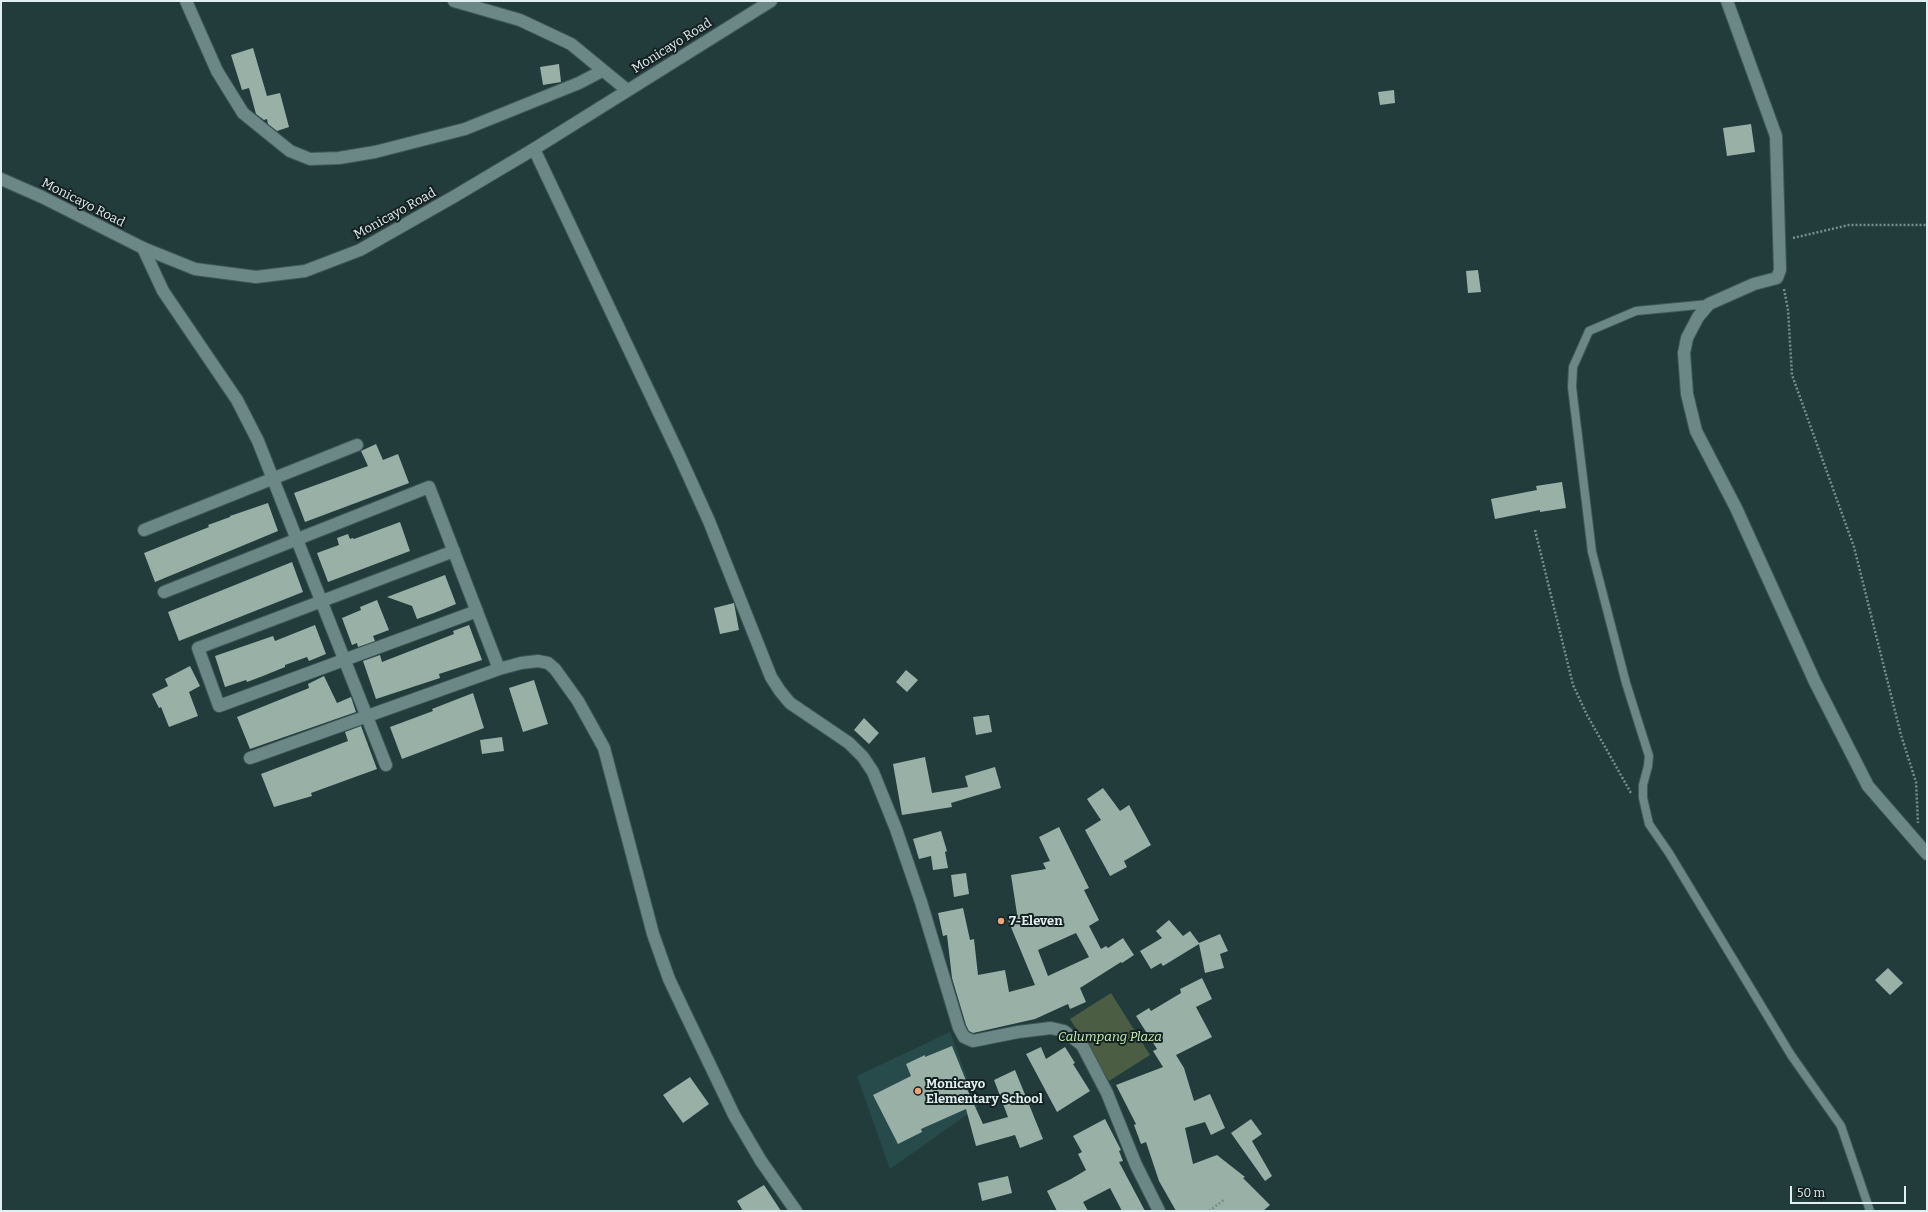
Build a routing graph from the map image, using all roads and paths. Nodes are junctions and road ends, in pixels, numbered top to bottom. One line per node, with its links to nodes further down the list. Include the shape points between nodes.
1 (186, 1): 5 (street, via 217,71 243,113 290,151 310,159 339,158 375,152 465,129 579,83)
2 (454, 1): 5 (street, via 520,20 571,44)
3 (771, 1): 6 (street, Monicayo Road)
4 (1727, 1): 10 (street, via 1776,136)
5 (602, 71): 6 (street)
6 (627, 90): 7 (street, Monicayo Road)
7 (534, 149): 11 (street, Monicayo Road, via 360,250 305,271 256,277 195,269); 32 (street, via 712,528 771,677 790,703 849,743 873,772 896,829 964,1037 973,1041 1051,1028 1064,1031 1082,1044 1107,1093 1136,1165)
8 (1, 179): 11 (street, Monicayo Road)
9 (1927, 225): 10 (path, via 1849,225)
10 (1780, 240): 12 (street)
11 (142, 248): 15 (street, via 163,292 237,400)
12 (1780, 270): 13 (street, via 1777,278 1754,284); 29 (path, via 1788,310 1792,375 1854,547 1901,736 1916,782)
13 (1709, 304): 29 (street, via 1691,329 1684,352 1687,394 1696,431 1736,508 1815,682 1868,786); 34 (lane, via 1636,311 1588,331 1573,367 1572,387 1592,552 1648,756 1643,798 1649,824 1791,1056 1841,1126)
14 (356, 445): 15 (street)
15 (273, 478): 16 (street); 18 (street)
16 (144, 530)
17 (1536, 530): 28 (path, via 1573,685)
18 (297, 539): 19 (street, via 429,487); 20 (street); 21 (street)
19 (454, 551): 21 (street); 22 (street)
20 (164, 592)
21 (321, 601): 23 (street); 23 (street, via 198,648 219,706)
22 (477, 611): 23 (street); 24 (street)
23 (344, 660): 25 (street)
24 (499, 669): 25 (street); 31 (street, via 521,663 548,663 578,701 593,726 604,748 653,934 670,979 734,1115 761,1161)
25 (367, 717): 26 (street); 27 (street)
26 (250, 758)
27 (386, 765)
28 (1633, 797)
29 (1923, 850)
30 (1224, 1200): 33 (path)
31 (796, 1211)
32 (1159, 1211)
33 (1209, 1211)
34 (1870, 1211)

